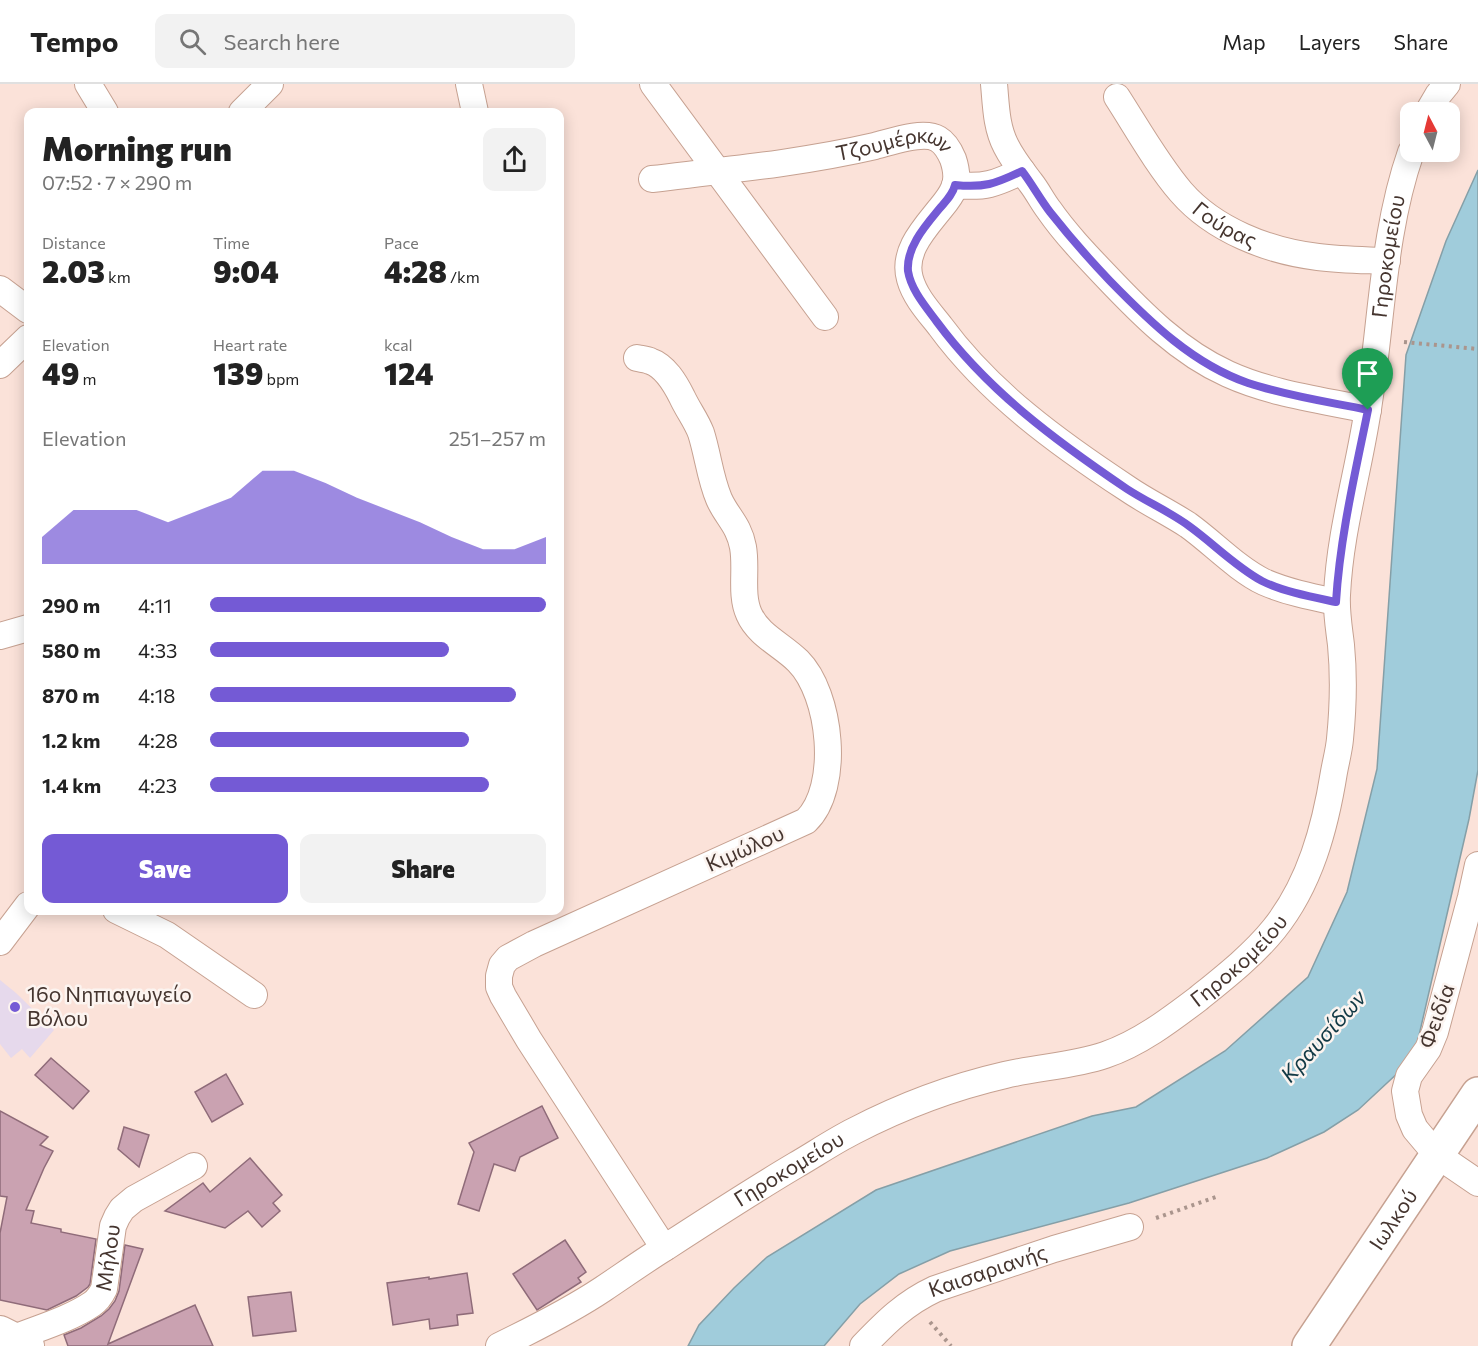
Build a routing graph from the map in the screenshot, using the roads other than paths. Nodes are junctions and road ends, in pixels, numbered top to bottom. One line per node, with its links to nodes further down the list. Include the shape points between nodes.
1 (88, 84): 7 (street)
2 (270, 84): 8 (street)
3 (469, 84): 9 (street)
4 (653, 84): 11 (street)
5 (994, 84): 12 (street, via 1005,144)
6 (1117, 97): 15 (street, Γούρας, via 1181,192 1228,230 1318,258)
7 (103, 108)
8 (246, 108)
9 (475, 108)
10 (1408, 162): 15 (street, Γηροκομείου)
11 (717, 171): 13 (street, Τζουμέρκων); 14 (street, Τζουμέρκων, via 781,164 930,136 948,150 955,168); 18 (street)
12 (1022, 171): 14 (street, via 992,184); 22 (street, via 1049,211 1093,262 1146,317 1197,357 1248,383)
13 (652, 179)
14 (955, 185): 23 (street, Τζουμέρκων, via 916,241 908,272 923,303 973,366 1000,394 1060,441 1189,526 1262,581)
15 (1386, 261): 22 (street, Γηροκομείου)
16 (0, 289): 17 (street)
17 (24, 307)
18 (825, 317)
19 (24, 342): 21 (street)
20 (637, 358): 36 (street, Κιμώλου, via 663,368 694,417 719,499 741,537 748,613 806,671 820,701 828,741 821,795 806,821 534,944 502,965 502,996)
21 (0, 364)
22 (1368, 410): 23 (street, Γηροκομείου, via 1345,526)
23 (1336, 602): 36 (street, Γηροκομείου, via 1342,702 1326,820 1309,869 1287,912 1252,953 1191,1004 1138,1040 1109,1054 984,1080 907,1106 850,1133)
24 (24, 629): 25 (street)
25 (0, 636)
26 (1478, 865): 32 (street, Φειδία, via 1435,1032 1410,1073 1405,1091 1412,1124)
27 (24, 910): 29 (street)
28 (126, 915): 30 (street, via 167,935)
29 (0, 942)
30 (254, 995)
31 (1478, 1094): 32 (main road, Ιωλκού)
32 (1437, 1155): 34 (street, Φειδία); 40 (main road, Ιωλκού)
33 (194, 1166): 37 (street, Μήλου, via 122,1209 113,1226 104,1289 93,1304)
34 (1478, 1183)
35 (1130, 1227): 39 (street, Καισαριανής, via 929,1292 901,1309)
36 (664, 1248): 38 (street, Γηροκομείου, via 600,1292)
37 (14, 1339)
38 (499, 1346)
39 (863, 1346)
40 (1309, 1346)

